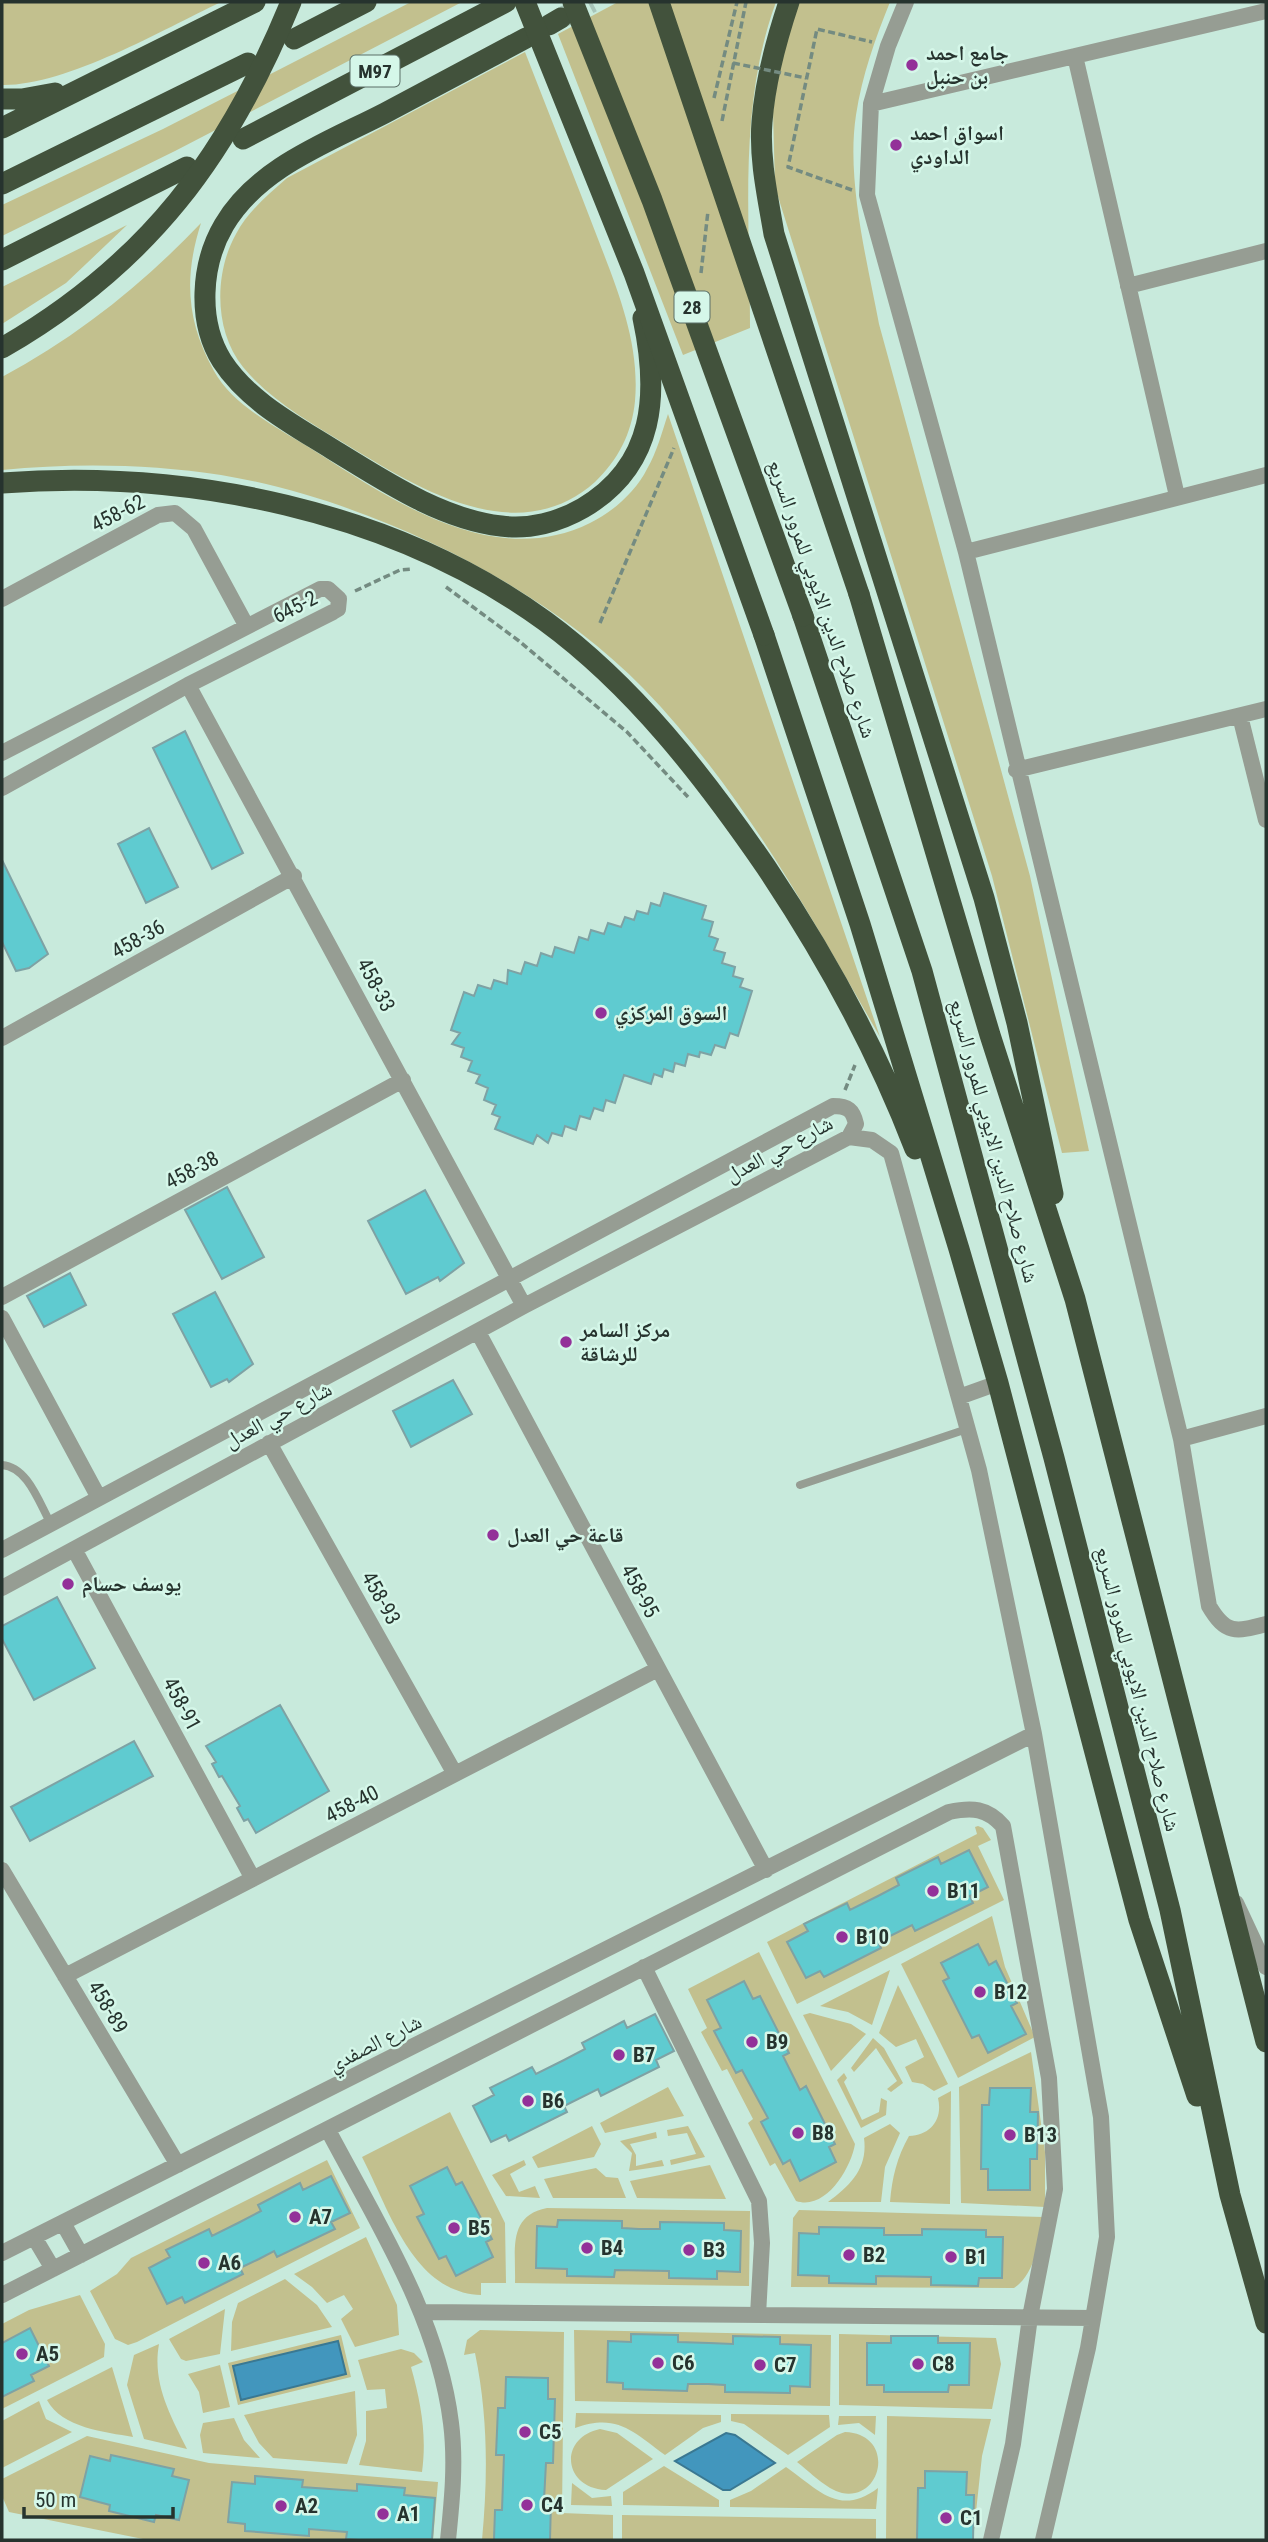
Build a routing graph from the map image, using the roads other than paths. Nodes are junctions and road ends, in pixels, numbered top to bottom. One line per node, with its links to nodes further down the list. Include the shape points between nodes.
1 (255, 2): 15 (highway)
2 (292, 2): 26 (highway, bridge, via 239,114 193,185 118,266 63,311)
3 (366, 2): 12 (highway)
4 (506, 2): 19 (highway, M97)
5 (525, 2): 24 (highway, bridge)
6 (659, 2): 49 (highway, شارع صلاح الدين الايوبي للمرور السريع, bridge, via 859,594 990,1035)
7 (789, 2): 49 (highway, via 773,54 761,124 774,234 1001,959)
8 (906, 2): 17 (street)
9 (1266, 10): 13 (street)
10 (561, 15): 80 (highway, شارع صلاح الدين الايوبي للمرور السريع / 28, bridge, via 652,200 803,616 926,984 1170,1910)
11 (526, 38): 24 (highway, bridge, via 317,148 257,186 225,224 212,249 205,298 221,358 240,385 279,416 390,483 428,504 480,522 521,527 568,516 598,499 631,464 646,426 653,381)
12 (295, 39)
13 (1074, 56): 17 (street); 25 (street)
14 (248, 63): 21 (highway)
15 (110, 73): 16 (highway, via 55,93); 18 (highway)
16 (2, 99)
17 (871, 104): 30 (street, via 867,195)
18 (2, 128)
19 (243, 139)
20 (187, 167): 23 (highway)
21 (2, 184)
22 (1266, 251): 25 (street)
23 (2, 260)
24 (634, 273): 46 (highway, bridge, via 764,635 860,924)
25 (1128, 286): 29 (street)
26 (2, 348)
27 (1266, 475): 29 (street)
28 (2, 483): 46 (highway, via 139,483 277,503 422,552 469,574 545,622 631,697 673,744 786,897 892,1089)
29 (1177, 496): 30 (street)
30 (966, 552): 39 (street)
31 (2, 599): 32 (street, 458-62, via 158,514 175,513 194,529)
32 (246, 625): 33 (street, 645-2); 34 (street, 645-2, via 320,589 328,589 339,599 333,612)
33 (192, 653): 34 (street); 38 (street, 645-2)
34 (206, 675): 35 (street, 645-2)
35 (188, 685): 40 (street, 645-2); 42 (street, 458-33)
36 (1266, 709): 37 (street)
37 (1240, 716): 39 (street); 41 (street)
38 (2, 753)
39 (1016, 769): 57 (street)
40 (2, 789)
41 (1266, 820)
42 (294, 876): 43 (street, 458-36); 44 (street, 458-33)
43 (2, 1038)
44 (403, 1080): 47 (street, 458-33); 48 (street, 458-38)
45 (849, 1137): 47 (street, شارع حي العدل, via 856,1124 853,1113 845,1106 834,1106); 50 (street, شارع حي العدل); 54 (street, via 872,1139 891,1153)
46 (959, 1249): 53 (highway)
47 (509, 1277): 50 (street, 458-33); 61 (street, شارع حي العدل)
48 (2, 1297)
49 (1075, 1299): 73 (highway, شارع صلاح الدين الايوبي للمرور السريع)
50 (524, 1306): 52 (street, شارع حي العدل)
51 (2, 1318): 61 (street)
52 (478, 1332): 58 (street, شارع حي العدل); 67 (street, 458-95)
53 (998, 1383): 54 (street); 80 (highway, via 1139,1920)
54 (959, 1397): 56 (street)
55 (1266, 1416): 57 (street)
56 (967, 1429): 60 (lane); 68 (street)
57 (1181, 1439): 66 (street, via 1209,1606 1219,1623 1237,1631)
58 (270, 1443): 63 (street, شارع حي العدل); 69 (street, 458-93)
59 (2, 1465): 62 (lane, via 12,1466 25,1477)
60 (800, 1485)
61 (99, 1498): 62 (street, شارع حي العدل)
62 (51, 1524): 64 (street, شارع حي العدل)
63 (74, 1549): 65 (street, شارع حي العدل); 72 (street, 458-91)
64 (2, 1550)
65 (2, 1588)
66 (1266, 1624)
67 (658, 1669): 69 (street, 458-40); 71 (street, 458-95)
68 (1034, 1734): 71 (street, شارع الصفدي); 90 (street, via 1101,2116 1107,2237)
69 (455, 1774): 72 (street, 458-40)
70 (2, 1870): 76 (street, 458-89)
71 (766, 1870): 79 (street, شارع الصفدي)
72 (253, 1879): 76 (street, 458-40)
73 (1228, 1891): 75 (street, via 1249,1925); 77 (highway, شارع صلاح الدين الايوبي للمرور السريع)
74 (645, 1967): 78 (street); 88 (street, via 759,2202); 89 (street, via 949,1812 975,1809 994,1816 1003,1826 1049,2078 1055,2189)
75 (1266, 1967)
76 (65, 1976): 79 (street, 458-89)
77 (1266, 2042)
78 (328, 2130): 84 (street); 87 (street)
79 (178, 2165): 81 (street, شارع الصفدي)
80 (1230, 2195): 91 (highway, شارع صلاح الدين الايوبي للمرور السريع)
81 (63, 2222): 82 (street, شارع الصفدي); 84 (street)
82 (34, 2237): 83 (street, شارع الصفدي); 85 (street)
83 (2, 2253)
84 (81, 2255): 85 (street)
85 (53, 2269): 86 (street)
86 (2, 2295)
87 (423, 2312): 88 (street); 92 (street, via 452,2426)
88 (758, 2315): 89 (street)
89 (1030, 2317): 90 (street); 93 (street, via 1013,2444)
90 (1093, 2318): 94 (street)
91 (1266, 2323)
92 (448, 2540)
93 (991, 2540)
94 (1043, 2540)

